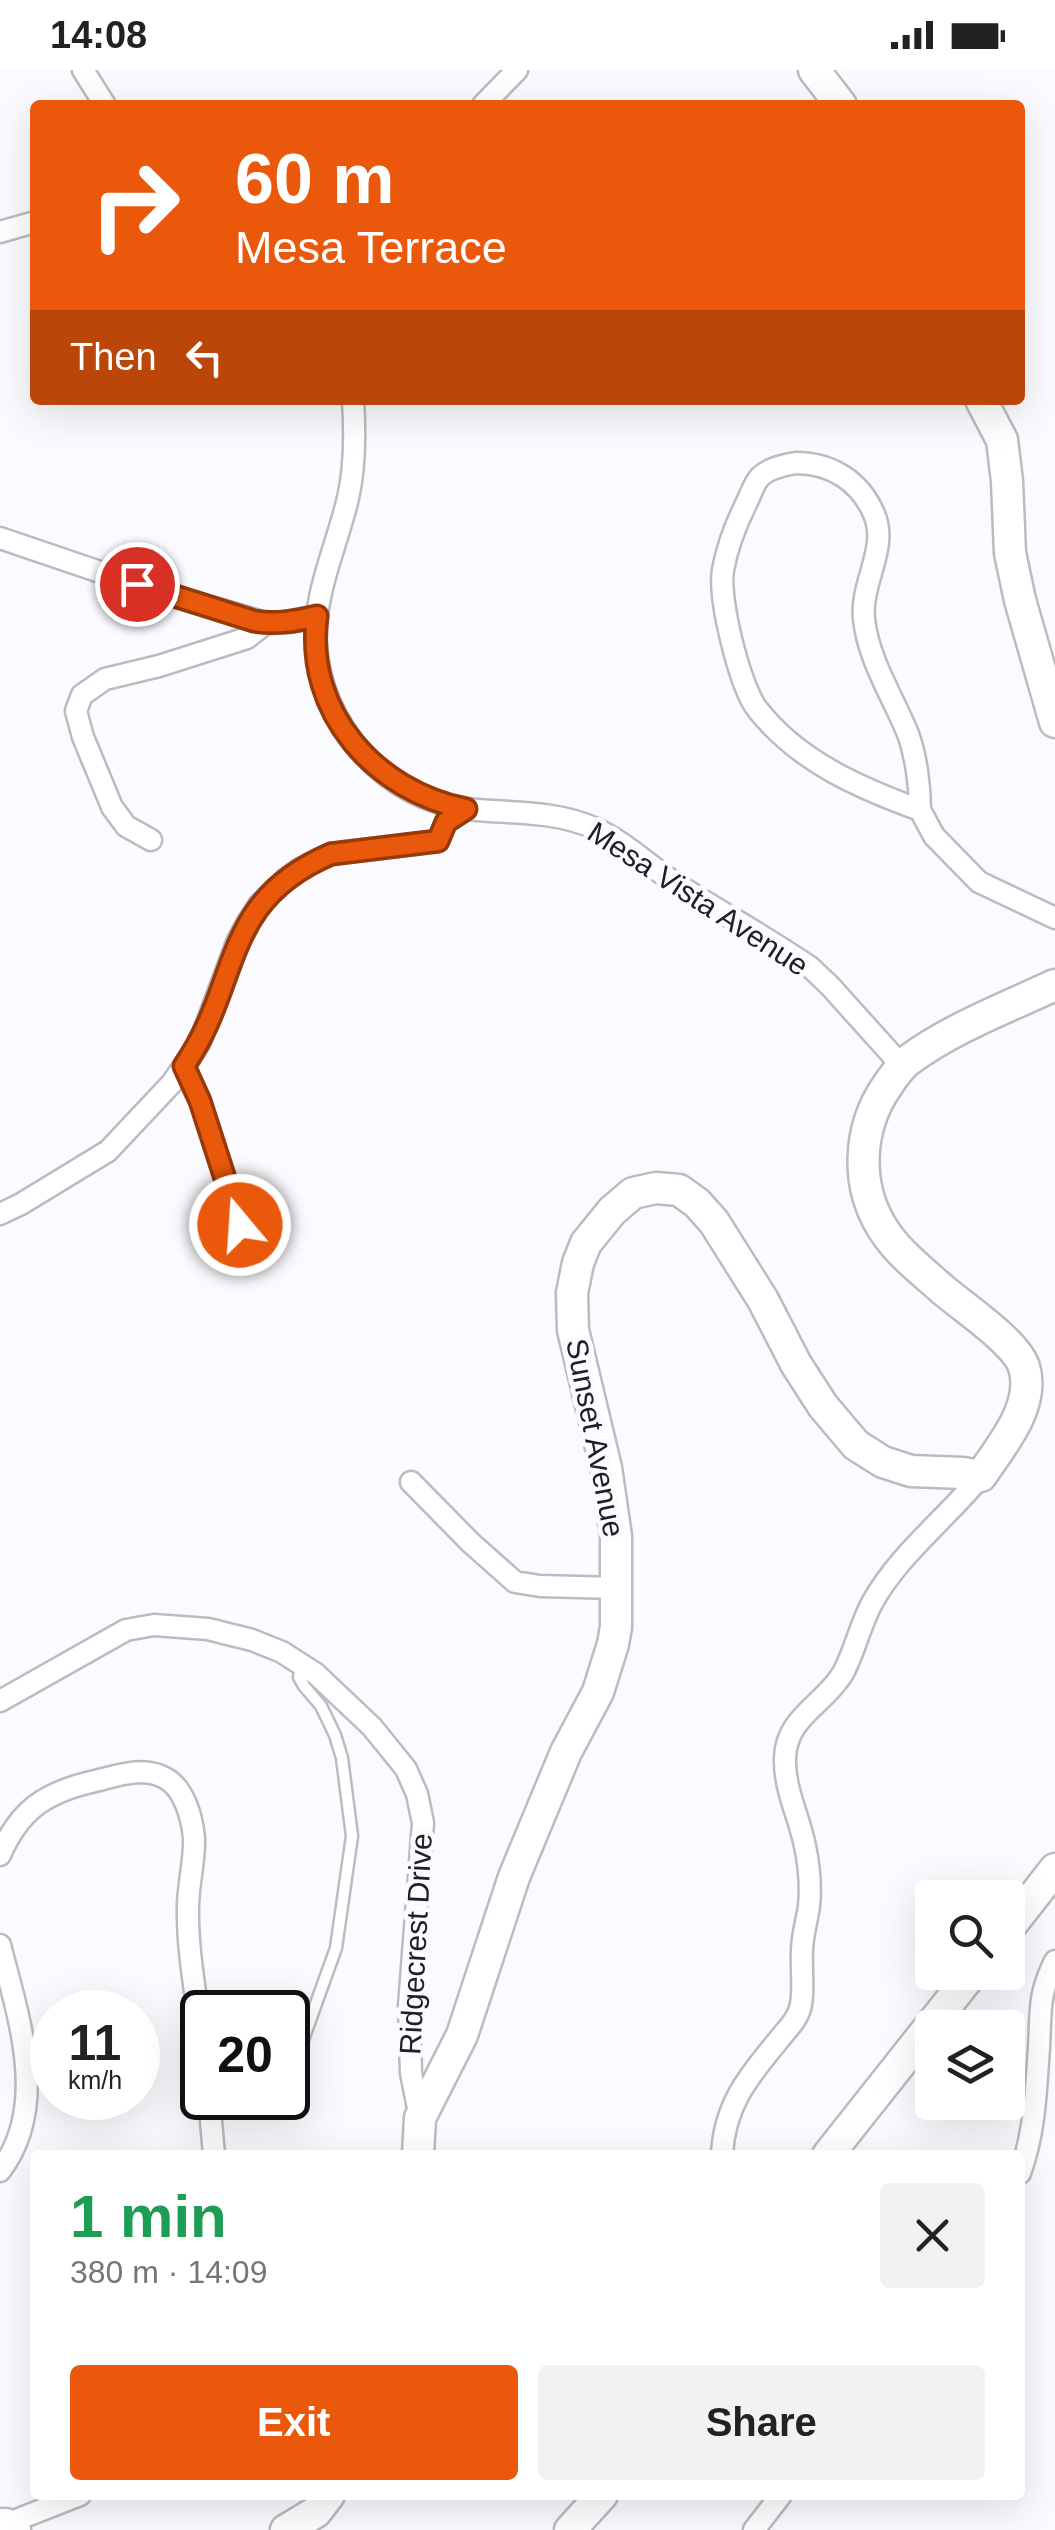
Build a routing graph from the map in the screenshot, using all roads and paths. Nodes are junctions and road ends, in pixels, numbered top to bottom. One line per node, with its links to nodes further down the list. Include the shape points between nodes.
1 (82, 70): 4 (street)
2 (516, 70): 5 (street)
3 (814, 70): 6 (street)
4 (101, 100)
5 (488, 100)
6 (836, 100)
7 (30, 223): 8 (street)
8 (0, 232)
9 (353, 405): 12 (street, Mesa Vista Avenue, via 349,494)
10 (984, 405): 14 (street, via 1002,440 1010,554)
11 (0, 538): 13 (street)
12 (317, 616): 13 (street); 15 (street, Mesa Vista Avenue, via 322,681 356,746 410,791)
13 (266, 624): 17 (street, via 247,638 105,680 82,696 76,711 83,737 112,807 126,826)
14 (1055, 722)
15 (466, 809): 20 (street, via 446,822 438,841 331,854 273,890 238,940); 21 (street, Mesa Vista Avenue, via 546,813 616,839 810,967)
16 (920, 810): 16 (street, via 910,739 865,628 865,588 877,554 873,510 849,478 832,469 796,464 770,470 759,478 739,519 722,573 742,680 755,707 815,763); 18 (street, via 934,836 979,882)
17 (151, 840)
18 (1055, 918)
19 (1055, 986): 21 (street, via 940,1040)
20 (184, 1066): 22 (street, via 108,1151); 23 (lane)
21 (902, 1066): 24 (street, via 874,1108 865,1140 864,1178 874,1214 902,1254 1009,1343 1025,1369 1017,1420)
22 (0, 1214)
23 (240, 1225)
24 (981, 1476): 26 (street, Sunset Avenue, via 911,1471 856,1445 796,1364 714,1222 679,1190 633,1193 586,1243 572,1293 574,1330 606,1468); 41 (street, via 890,1576 844,1671 788,1738 786,1776 810,1872 802,2002 729,2112)
25 (410, 1482): 26 (street, via 514,1582)
26 (616, 1588): 37 (street, Sunset Avenue, via 613,1644 598,1692 514,1877 462,2035)
27 (303, 1666): 28 (street, Ridgecrest Drive, via 252,1640 154,1624 126,1630); 36 (lane, via 299,1676 338,1746 352,1836 336,1948); 37 (street, Ridgecrest Drive, via 372,1727 406,1768 417,1794 423,1823 409,2006 410,2073)
28 (0, 1702)
29 (0, 1855): 34 (street, via 24,1813 50,1796 139,1772 162,1775 187,1806 194,1838 188,1907)
30 (1055, 1869): 31 (street)
31 (1025, 1907)
32 (0, 1944): 44 (street, via 27,2061 18,2140)
33 (1055, 1961): 43 (street, via 1040,2001 1035,2112)
34 (195, 1990)
35 (959, 1990): 42 (street)
36 (310, 2020)
37 (420, 2118): 40 (street, Sunset Avenue)
38 (211, 2120): 39 (street)
39 (214, 2150)
40 (418, 2150)
41 (722, 2150)
42 (832, 2150)
43 (1025, 2160)
44 (0, 2171)
45 (68, 2500): 49 (street)
46 (325, 2500): 50 (street)
47 (597, 2500): 51 (street)
48 (777, 2500): 52 (street)
49 (5, 2525)
50 (286, 2530)
51 (570, 2530)
52 (754, 2530)

